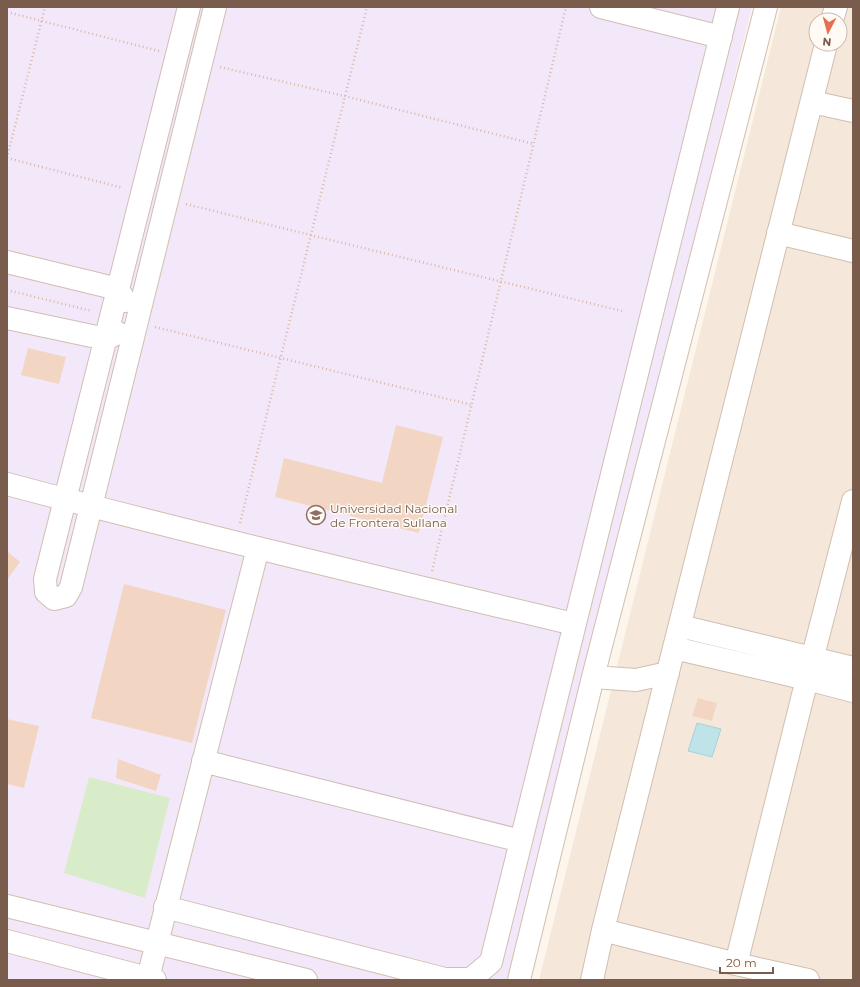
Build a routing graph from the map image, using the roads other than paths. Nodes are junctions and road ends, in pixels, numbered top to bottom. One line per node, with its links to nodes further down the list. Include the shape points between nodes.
1 (189, 7): 13 (street)
2 (215, 7): 15 (street)
3 (601, 7): 6 (street)
4 (728, 7): 6 (street)
5 (766, 7): 28 (street)
6 (721, 37): 22 (street)
7 (824, 52): 8 (street)
8 (812, 102): 9 (street); 10 (street)
9 (853, 111)
10 (778, 233): 11 (street); 23 (street)
11 (853, 251)
12 (7, 262): 13 (street)
13 (118, 289): 15 (street); 16 (street)
14 (7, 318): 16 (street)
15 (137, 323): 16 (street); 20 (street)
16 (106, 340): 18 (street)
17 (7, 484): 18 (street)
18 (65, 500): 20 (street); 20 (street, via 45,579 46,592 54,599 66,596 71,587)
19 (853, 501): 25 (street)
20 (91, 507): 21 (street)
21 (258, 548): 22 (street); 31 (street)
22 (574, 624): 32 (street)
23 (680, 626): 24 (street); 25 (street)
24 (674, 648): 27 (street); 29 (street)
25 (812, 658): 26 (street); 29 (street)
26 (853, 668)
27 (668, 673): 28 (street, via 636,680); 35 (street)
28 (593, 677): 41 (street)
29 (807, 679): 30 (street); 38 (street)
30 (853, 691)
31 (203, 761): 32 (street); 34 (street)
32 (521, 841): 34 (street, via 491,962 471,979 445,979)
33 (7, 906): 37 (street)
34 (165, 907): 37 (street)
35 (603, 930): 38 (street); 42 (street)
36 (7, 941): 39 (street)
37 (156, 943): 39 (street); 40 (street)
38 (736, 964): 43 (street)
39 (151, 979)
40 (306, 980)
41 (519, 980)
42 (592, 980)
43 (808, 980)

